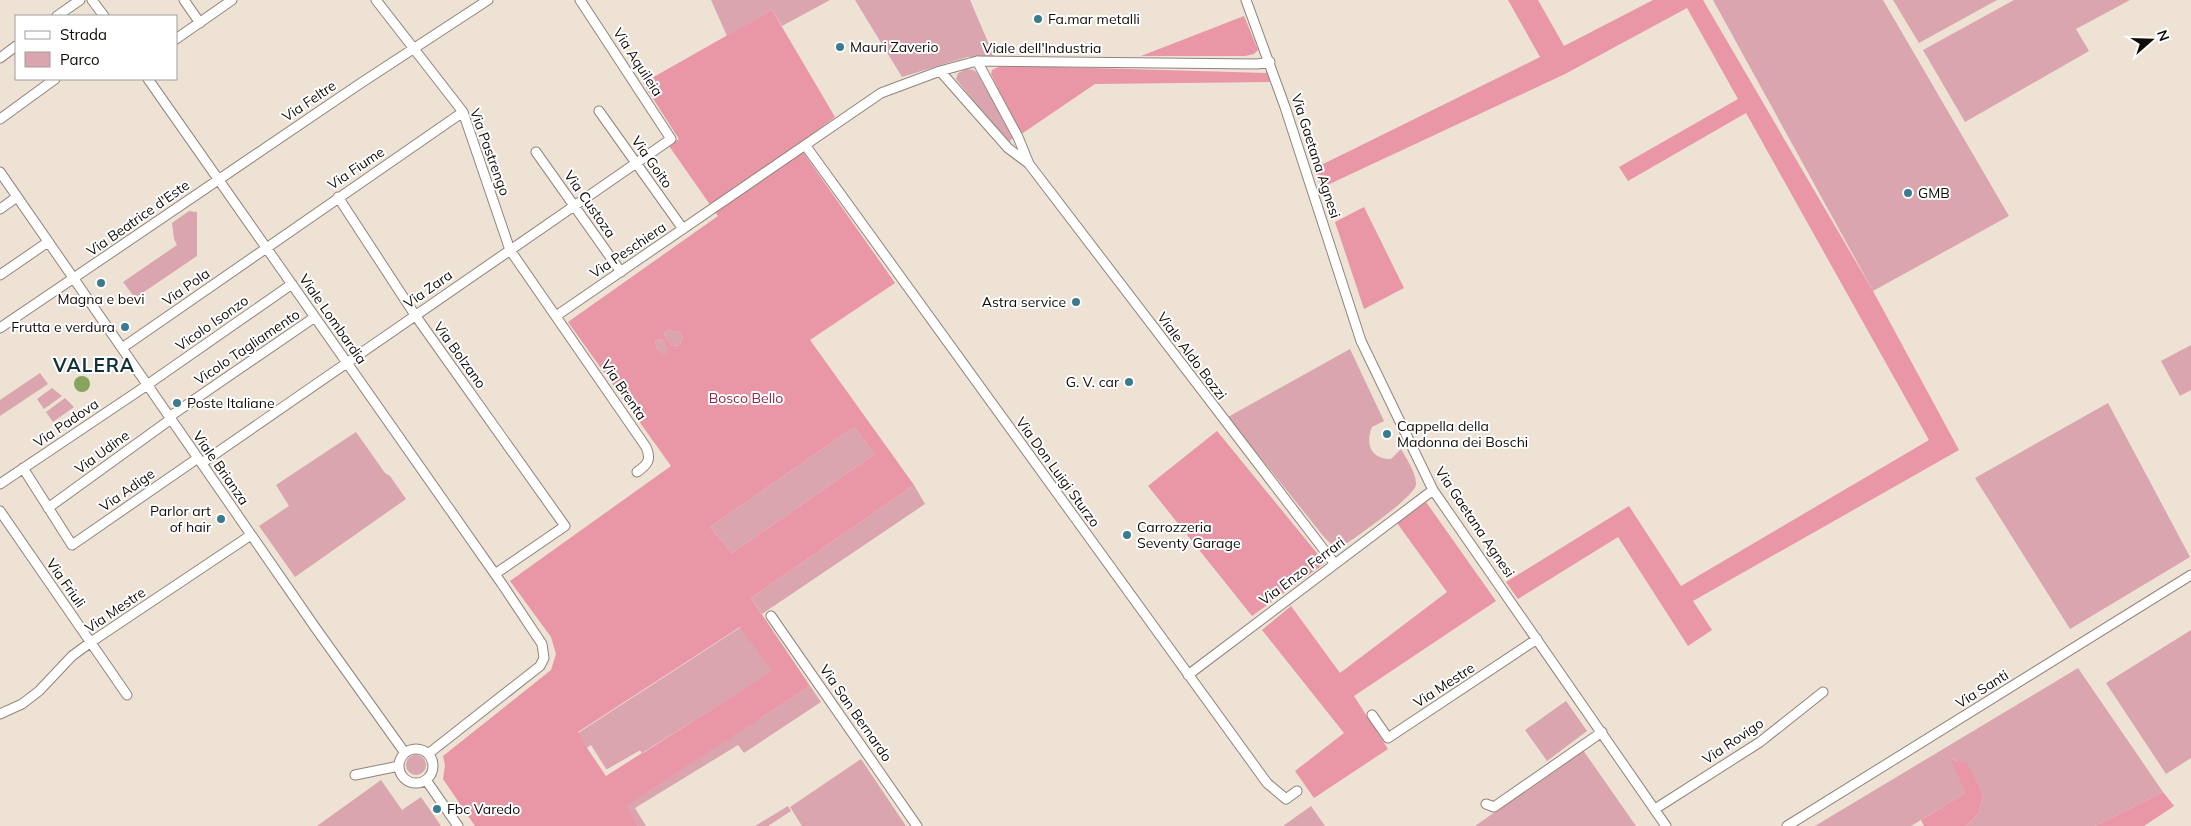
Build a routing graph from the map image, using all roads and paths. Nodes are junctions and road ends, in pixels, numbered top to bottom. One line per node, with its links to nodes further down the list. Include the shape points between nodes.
1 (80, 0): 9 (street)
2 (92, 0): 10 (street)
3 (184, 0): 11 (street)
4 (232, 0): 11 (street)
5 (376, 0): 14 (street, Via Pastrengo)
6 (488, 0): 14 (street, Via Feltre)
7 (580, 0): 24 (street, Via Aquileia)
8 (1246, 0): 17 (street, Via Gaetana Agnesi)
9 (58, 15)
10 (103, 15)
11 (200, 23): 12 (street)
12 (178, 38)
13 (15, 47): 15 (street)
14 (414, 47): 22 (street, Via Pastrengo); 30 (street, Via Feltre)
15 (0, 58)
16 (977, 61): 17 (street, Viale dell'Industria); 18 (street, Viale dell'Industria); 28 (street, Viale Aldo Bozzi)
17 (1270, 62): 55 (street, Via Gaetana Agnesi, via 1361,341)
18 (940, 71): 25 (street, Viale dell'Industria, via 880,93); 28 (street, Viale Aldo Bozzi, via 1008,148)
19 (54, 80): 23 (street)
20 (149, 80): 30 (street, Viale Lombardia)
21 (599, 111): 27 (street, Via Goito)
22 (463, 112): 32 (street, Via Fiume); 38 (street, Via Pastrengo)
23 (0, 119)
24 (671, 139): 27 (street, Via Zara)
25 (805, 145): 35 (street, Via Peschiera); 65 (street, Via Don Luigi Sturzo)
26 (536, 152): 33 (street, Via Custoza)
27 (636, 163): 33 (street, Via Zara); 35 (street, Via Goito)
28 (1029, 164): 59 (street, Viale Aldo Bozzi)
29 (0, 172): 31 (street, Viale Brianza)
30 (219, 179): 37 (street, Viale Lombardia); 41 (street, Via Beatrice d'Este)
31 (17, 197): 34 (street); 36 (street, Viale Brianza)
32 (338, 197): 37 (street, Via Fiume); 43 (street, Via Bolzano)
33 (574, 206): 38 (street, Via Zara); 39 (street, Via Custoza)
34 (0, 209)
35 (683, 229): 39 (street, Via Peschiera)
36 (48, 242): 40 (street); 41 (street, Viale Brianza)
37 (266, 247): 42 (street, Viale Lombardia); 47 (street, Via Pola)
38 (510, 250): 43 (street, Via Zara); 45 (street, Via Pastrengo)
39 (621, 272): 45 (street, Via Peschiera)
40 (0, 275)
41 (72, 279): 46 (street, Via Beatrice d'Este); 47 (street, Viale Brianza)
42 (292, 284): 44 (street, Viale Lombardia); 49 (street, Vicolo Isonzo)
43 (415, 315): 48 (street, Via Zara); 60 (street, Via Bolzano, via 565,526)
44 (316, 317): 48 (street, Viale Lombardia); 50 (street, Vicolo Tagliamento)
45 (559, 319): 53 (street, Via Brenta, via 646,447 650,456 647,465)
46 (0, 328)
47 (122, 348): 49 (street, Viale Brianza)
48 (347, 362): 51 (street, Via Zara); 60 (street, Viale Lombardia)
49 (147, 385): 50 (street, Viale Brianza); 52 (street, Via Padova)
50 (170, 418): 51 (street, Viale Brianza); 56 (street, Via Udine)
51 (200, 461): 56 (street, Via Adige, via 72,545); 58 (street, Viale Brianza)
52 (23, 468): 54 (street, Via Padova); 56 (street)
53 (637, 472)
54 (0, 484)
55 (1433, 490): 59 (street, Via Enzo Ferrari); 63 (street, Via Gaetana Agnesi)
56 (48, 508)
57 (0, 510): 64 (street, Via Friuli)
58 (251, 535): 64 (street, Via Mestre); 71 (street, Viale Brianza)
59 (1334, 563): 65 (street, Via Enzo Ferrari)
60 (495, 574): 72 (street, Viale Lombardia, via 539,639 544,658 540,666)
61 (2191, 575): 82 (street, Via Santi)
62 (771, 616): 80 (street, Via San Bernardo)
63 (1538, 639): 69 (street, Via Mestre, via 1388,738); 70 (street, Via Gaetana Agnesi)
64 (91, 642): 67 (street, Via Friuli); 68 (street, Via Mestre, via 72,656 39,691 22,704)
65 (1188, 675): 76 (street, Via Don Luigi Sturzo, via 1267,782 1286,799)
66 (1823, 692): 78 (street, Via Rovigo, via 1760,742)
67 (127, 695)
68 (0, 714)
69 (1372, 715)
70 (1602, 732): 77 (street, via 1494,807); 78 (street, Via Gaetana Agnesi)
71 (405, 753): 72 (street, via 419,748); 73 (street)
72 (428, 754): 75 (street, via 434,767)
73 (399, 766): 74 (street); 75 (street, via 408,781)
74 (354, 775)
75 (426, 780): 79 (street)
76 (1297, 791)
77 (1486, 804)
78 (1655, 809): 81 (street, Via Gaetana Agnesi)
79 (458, 826)
80 (917, 826)
81 (1666, 826)
82 (1787, 826)

